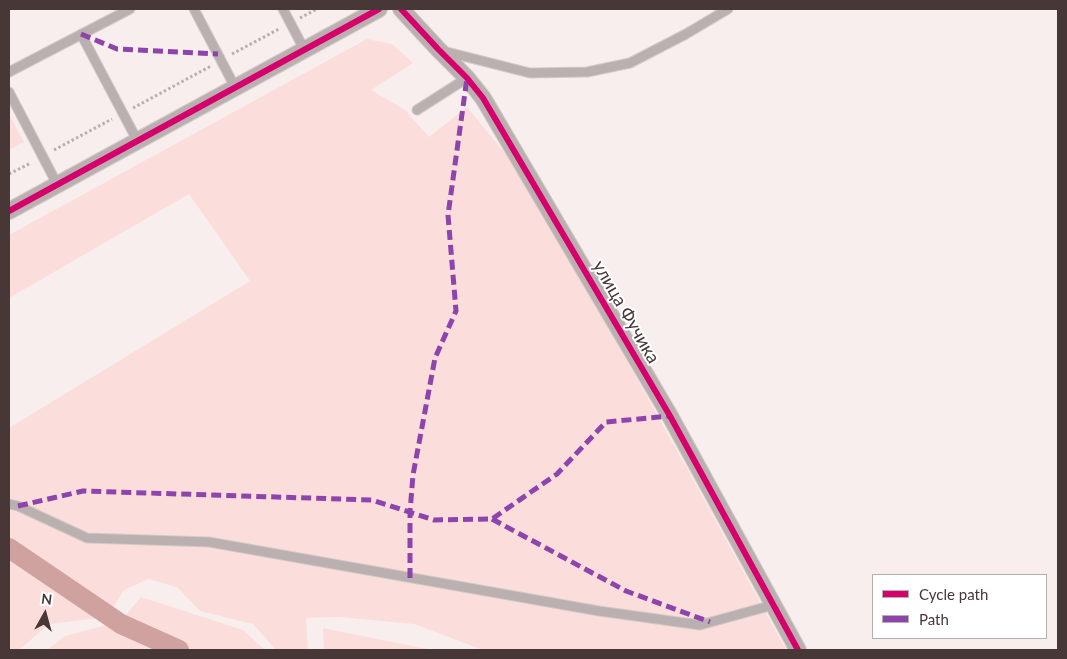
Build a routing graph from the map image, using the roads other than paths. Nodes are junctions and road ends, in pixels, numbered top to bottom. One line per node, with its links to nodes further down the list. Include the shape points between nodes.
1 (130, 9): 7 (lane)
2 (194, 9): 12 (lane)
3 (283, 9): 8 (lane)
4 (379, 9): 8 (street)
5 (401, 9): 9 (street, улица Фучика)
6 (728, 9): 9 (lane, via 630,63 587,72 530,74)
7 (81, 34): 10 (lane); 15 (lane)
8 (304, 49): 12 (street)
9 (438, 49): 11 (street, улица Фучика)
10 (9, 72)
11 (467, 78): 14 (lane); 19 (street, улица Фучика, via 483,98 664,407)
12 (235, 87): 15 (street)
13 (9, 92): 16 (lane)
14 (417, 110)
15 (137, 140): 16 (street)
16 (57, 184): 17 (street)
17 (9, 211)
18 (9, 504): 19 (lane, via 87,538 209,542 700,626)
19 (773, 605): 20 (street, улица Фучика)
20 (798, 650)

